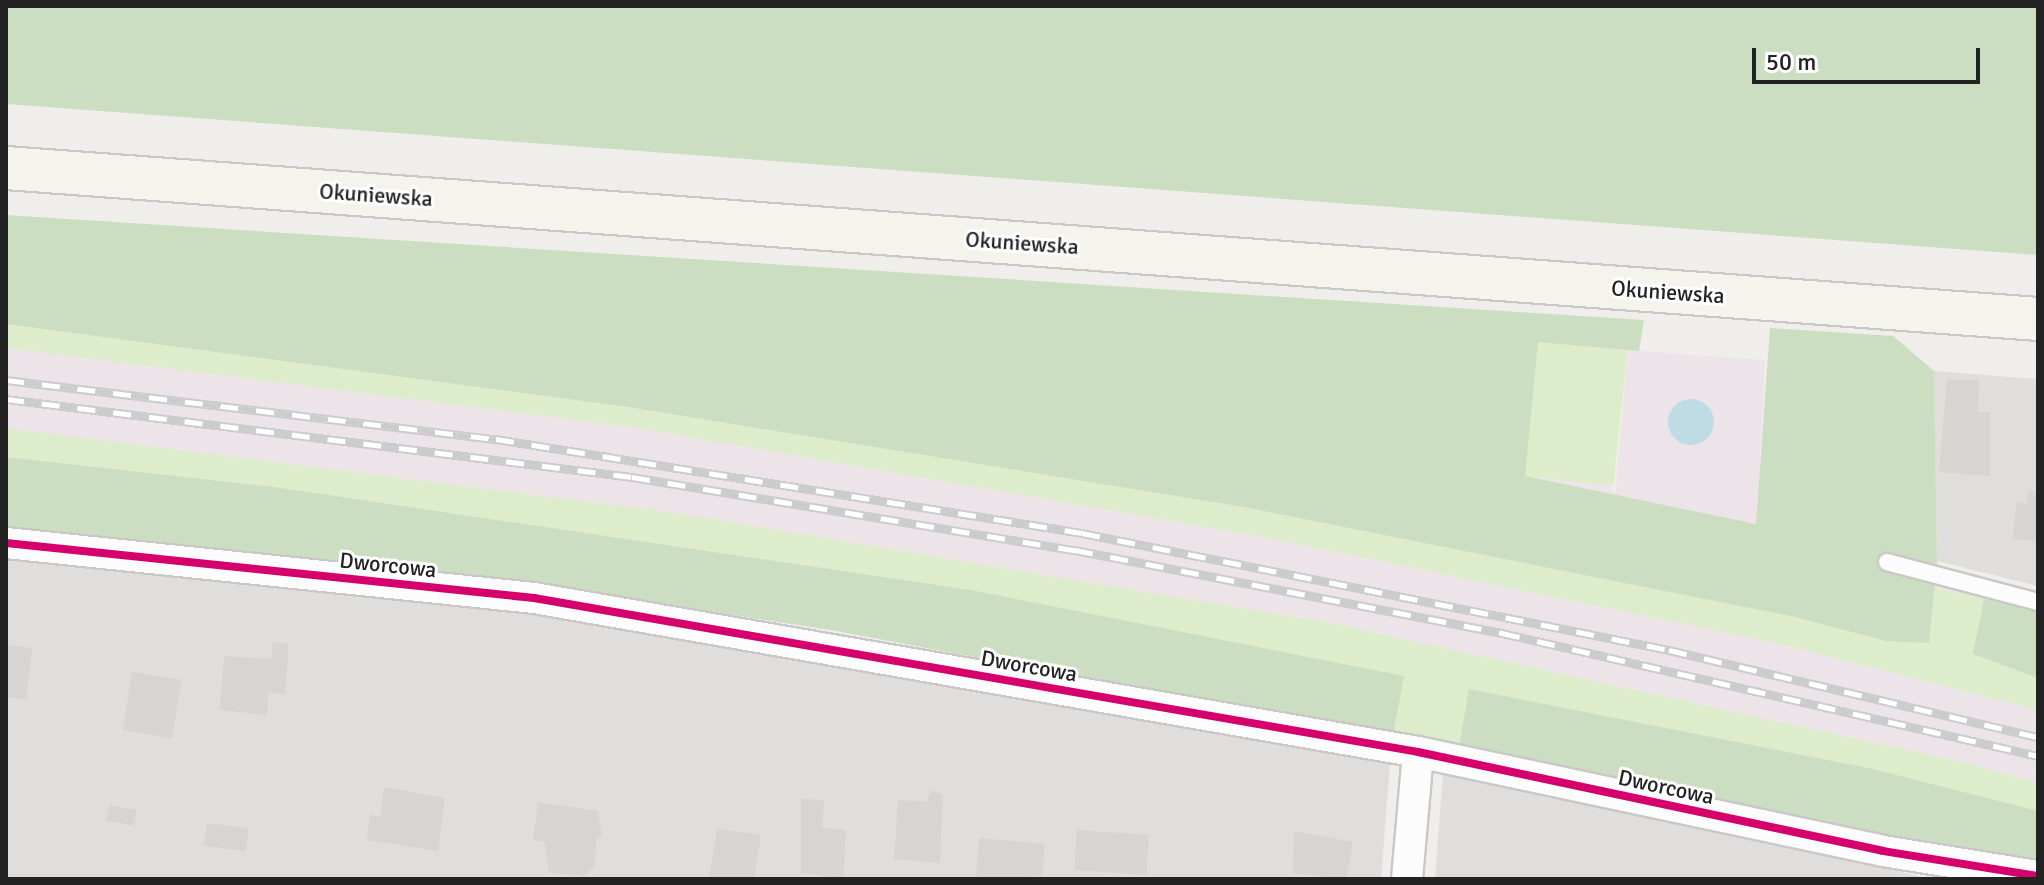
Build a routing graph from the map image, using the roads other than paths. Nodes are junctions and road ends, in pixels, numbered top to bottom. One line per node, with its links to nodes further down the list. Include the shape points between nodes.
1 (6, 168): 2 (main road, Okuniewska)
2 (2038, 319)
3 (6, 543): 6 (street, Dworcowa, via 534,598)
4 (1887, 562): 5 (lane)
5 (2038, 602)
6 (1418, 752): 7 (street, Dworcowa, via 1883,851); 8 (street)
7 (2038, 876)
8 (1407, 879)

